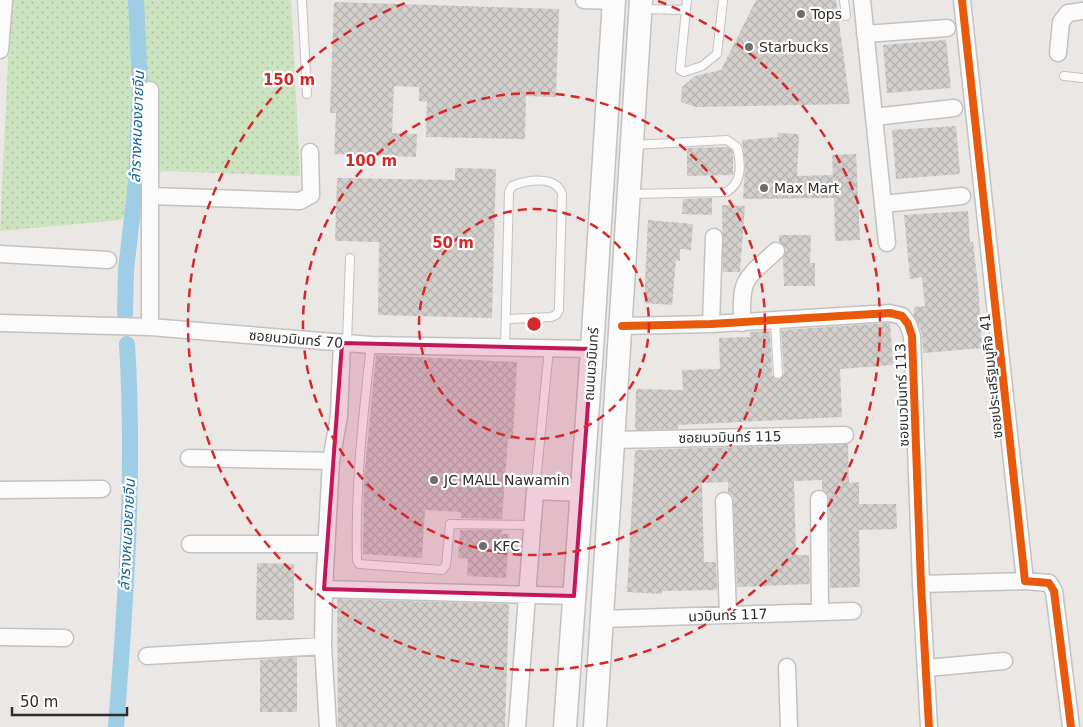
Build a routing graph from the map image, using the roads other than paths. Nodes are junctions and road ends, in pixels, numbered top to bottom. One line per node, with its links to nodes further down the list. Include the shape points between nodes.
1 (4, 0): 16 (street)
2 (302, 0): 21 (lane)
3 (584, 0): 9 (street)
4 (687, 0): 11 (lane)
5 (723, 0): 11 (lane, via 717,54 702,66 684,72 680,70)
6 (844, 0): 13 (lane)
7 (862, 0): 15 (street)
8 (962, 0): 62 (street, ซอยประเสริฐมนูกิจ 41)
9 (614, 1): 47 (main road, ถนนนวมินทร์)
10 (641, 4): 11 (lane); 24 (main road, ถนนนวมินทร์)
11 (686, 10)
12 (1083, 11): 17 (street, via 1068,14 1061,22)
13 (846, 16)
14 (947, 28): 15 (street)
15 (865, 34): 23 (street)
16 (0, 50)
17 (1058, 53)
18 (1064, 76): 19 (lane)
19 (1083, 78)
20 (150, 90): 27 (street)
21 (307, 94)
22 (954, 108): 23 (street)
23 (874, 117): 29 (street)
24 (631, 146): 26 (main road, ถนนนวมินทร์); 26 (lane, via 727,140 737,147 740,167 739,180 726,192)
25 (310, 152): 27 (street, via 311,195 300,201)
26 (628, 194): 41 (main road, ถนนนวมินทร์)
27 (151, 196): 42 (street)
28 (962, 196): 29 (street)
29 (883, 204): 31 (street)
30 (714, 237): 40 (street)
31 (887, 243)
32 (776, 251): 39 (street, via 744,283)
33 (0, 254): 35 (street)
34 (350, 258): 43 (lane)
35 (108, 260)
36 (506, 319): 36 (lane, via 509,192 519,183 552,181 560,186 562,194 559,310 551,317); 45 (lane)
37 (775, 321): 39 (street, ซอยนวมินทร์ 113); 48 (lane); 63 (street, ซอยนวมินทร์ 113, via 890,314 902,316 908,324 912,336)
38 (0, 323): 42 (street, ซอยนวมินทร์ 70)
39 (742, 323): 40 (street, ซอยนวมินทร์ 113)
40 (711, 324): 41 (street, ซอยนวมินทร์ 113)
41 (622, 326): 50 (main road, ถนนนวมินทร์)
42 (150, 327): 43 (street, ซอยนวมินทร์ 70)
43 (344, 343): 44 (street, ซอยนวมินทร์ 70); 52 (street, via 339,416)
44 (371, 345): 45 (street, ซอยนวมินทร์ 70); 59 (lane, via 358,466 359,564 442,570 446,565 450,524)
45 (505, 347): 46 (street, ซอยนวมินทร์ 70)
46 (549, 349): 47 (street, ซอยนวมินทร์ 70); 55 (lane)
47 (592, 349): 56 (main road, ถนนนวมินทร์)
48 (778, 374)
49 (845, 435): 50 (street, ซอยนวมินทร์ 115)
50 (614, 440): 70 (main road, ถนนนวมินทร์)
51 (189, 458): 52 (street)
52 (331, 461): 61 (street)
53 (102, 489): 54 (street)
54 (0, 490)
55 (535, 490): 56 (street); 59 (street)
56 (581, 493): 66 (main road, ถนนนวมินทร์)
57 (819, 499): 68 (street)
58 (724, 501): 69 (street)
59 (532, 525): 65 (street)
60 (190, 544): 61 (street)
61 (326, 544): 64 (street)
62 (1025, 580): 63 (street); 84 (street, via 1049,584 1054,590)
63 (921, 584): 77 (street, ซอยนวมินทร์ 113)
64 (324, 589): 65 (street); 73 (street)
65 (526, 593): 66 (street); 79 (street)
66 (574, 596): 80 (main road, ถนนนวมินทร์)
67 (853, 611): 68 (street, นวมินทร์ 117)
68 (820, 612): 69 (street, นวมินทร์ 117)
69 (728, 615): 70 (street, นวมินทร์ 117)
70 (603, 619): 81 (main road, ถนนนวมินทร์)
71 (0, 636): 72 (street)
72 (65, 638)
73 (323, 646): 74 (street); 78 (street)
74 (147, 656)
75 (1004, 662): 77 (street)
76 (787, 666): 82 (street)
77 (927, 668): 83 (street, ซอยนวมินทร์ 113)
78 (328, 727)
79 (517, 727)
80 (565, 727)
81 (595, 727)
82 (789, 727)
83 (929, 727)
84 (1071, 727)

